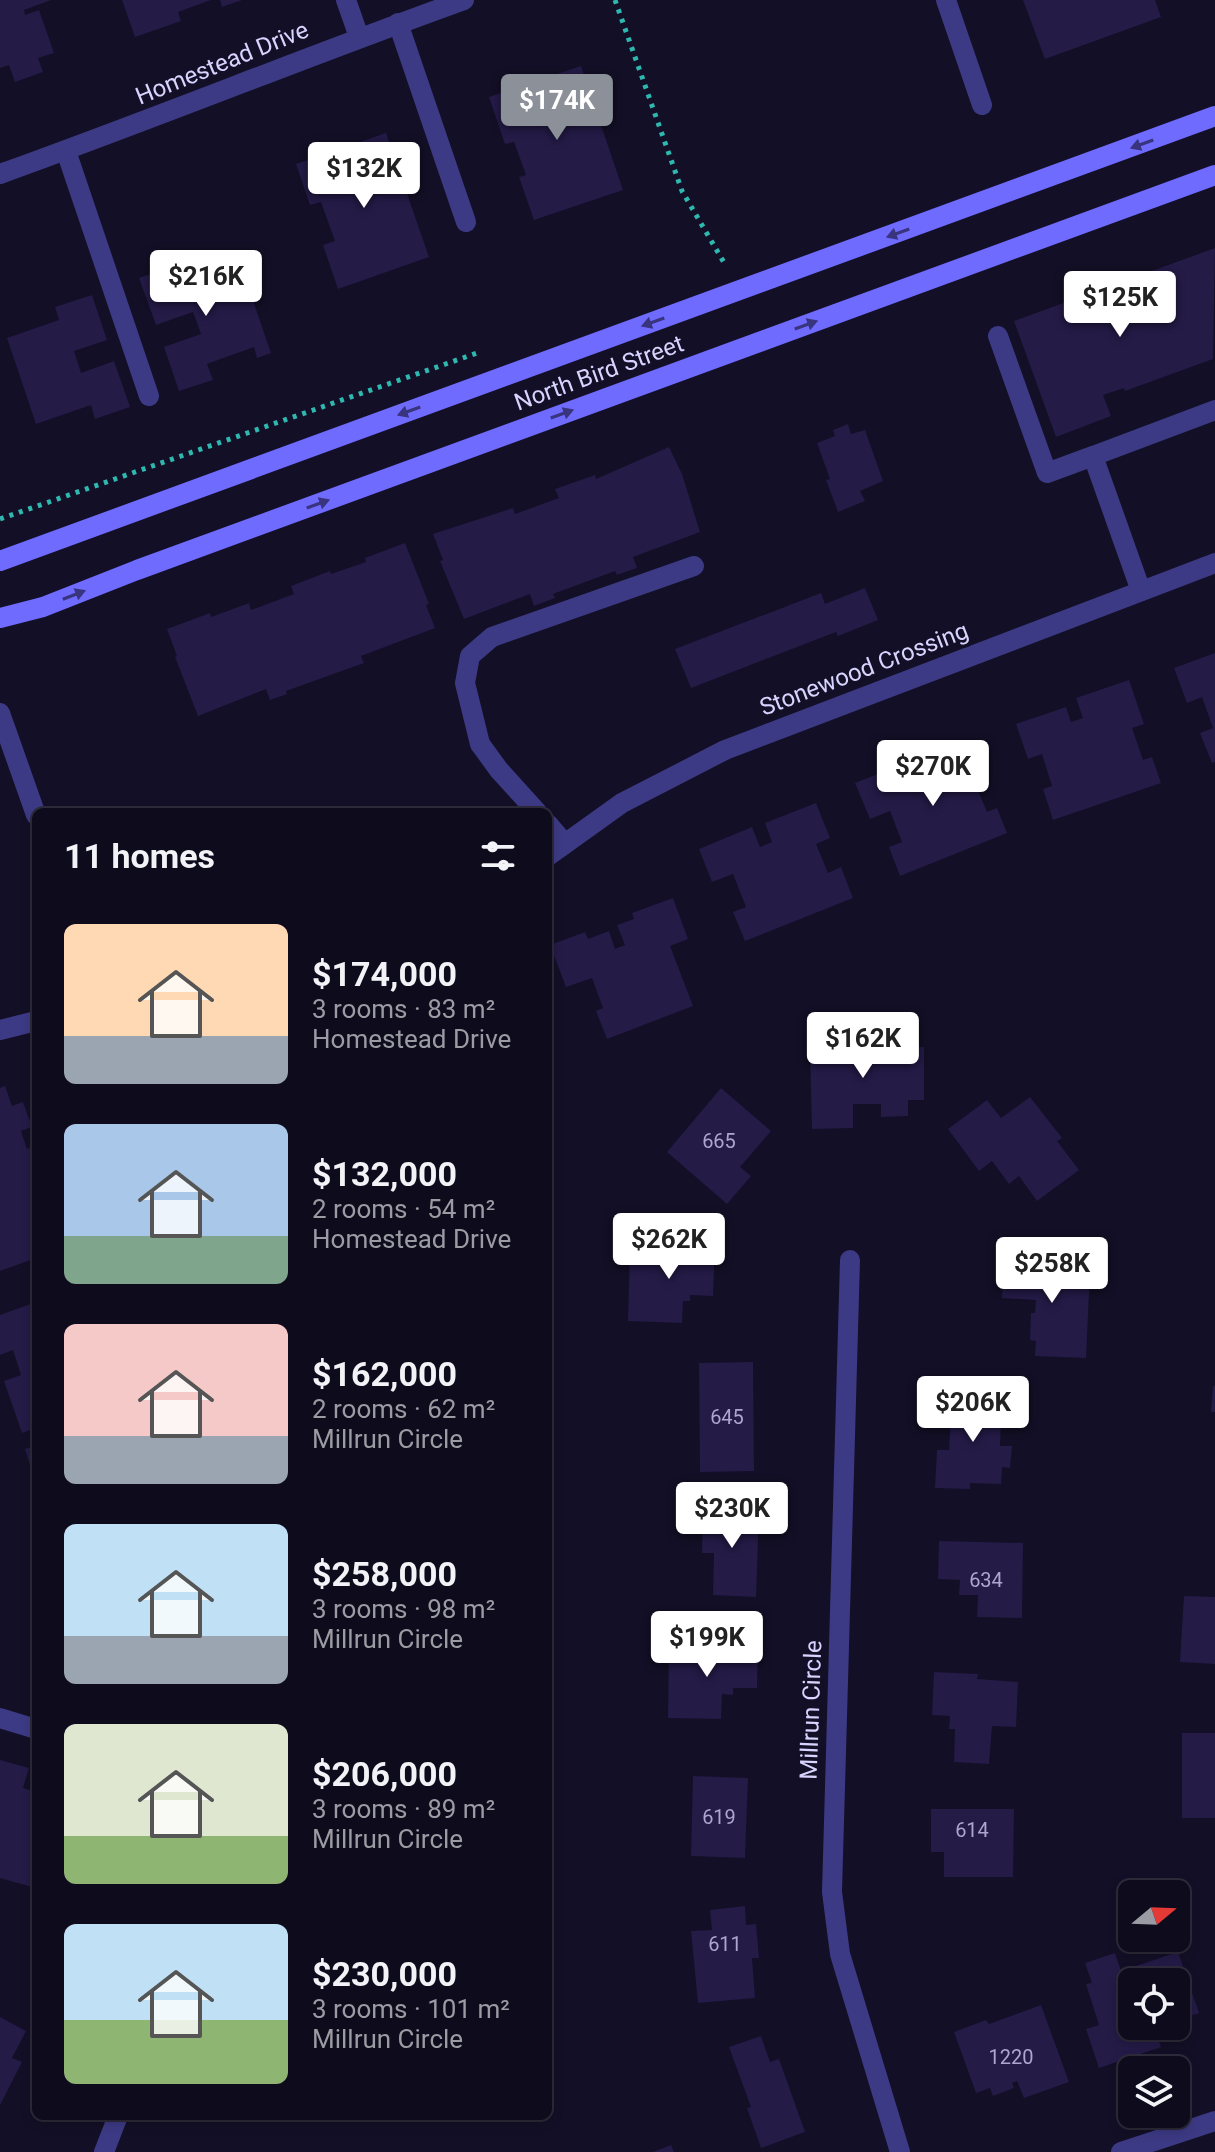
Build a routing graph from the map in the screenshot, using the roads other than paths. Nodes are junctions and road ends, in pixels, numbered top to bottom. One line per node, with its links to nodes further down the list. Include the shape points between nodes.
1 (346, 0): 5 (street)
2 (464, 0): 4 (street, Homestead Drive)
3 (946, 0): 6 (street)
4 (398, 23): 5 (street, Homestead Drive); 11 (street)
5 (359, 37): 8 (street, Homestead Drive)
6 (982, 105)
7 (1215, 116): 16 (street, North Bird Street, one-way to 16)
8 (66, 151): 9 (street, Homestead Drive); 13 (street)
9 (0, 174)
10 (1215, 175): 20 (street, North Bird Street, one-way to 10, via 43,607)
11 (466, 222)
12 (998, 336): 15 (street, via 1047,473)
13 (149, 396)
14 (1215, 410): 15 (street)
15 (1093, 456): 19 (street)
16 (0, 561)
17 (1215, 563): 19 (street, Stonewood Crossing)
18 (694, 566): 23 (street, via 492,637 470,656 465,683 480,744)
19 (1141, 591): 25 (street, Stonewood Crossing, via 725,750 622,803)
20 (0, 618)
21 (0, 713): 22 (street)
22 (34, 808)
23 (533, 808)
24 (552, 829): 25 (street)
25 (565, 844): 26 (street, Stonewood Crossing)
26 (552, 853)
27 (32, 1022): 28 (street)
28 (0, 1030)
29 (850, 1260): 35 (street, Millrun Circle, via 832,1892 840,1954)
30 (0, 1718): 31 (street)
31 (32, 1728)
32 (116, 2120): 34 (street)
33 (1215, 2121): 36 (street)
34 (104, 2152)
35 (900, 2152)
36 (1121, 2152)

